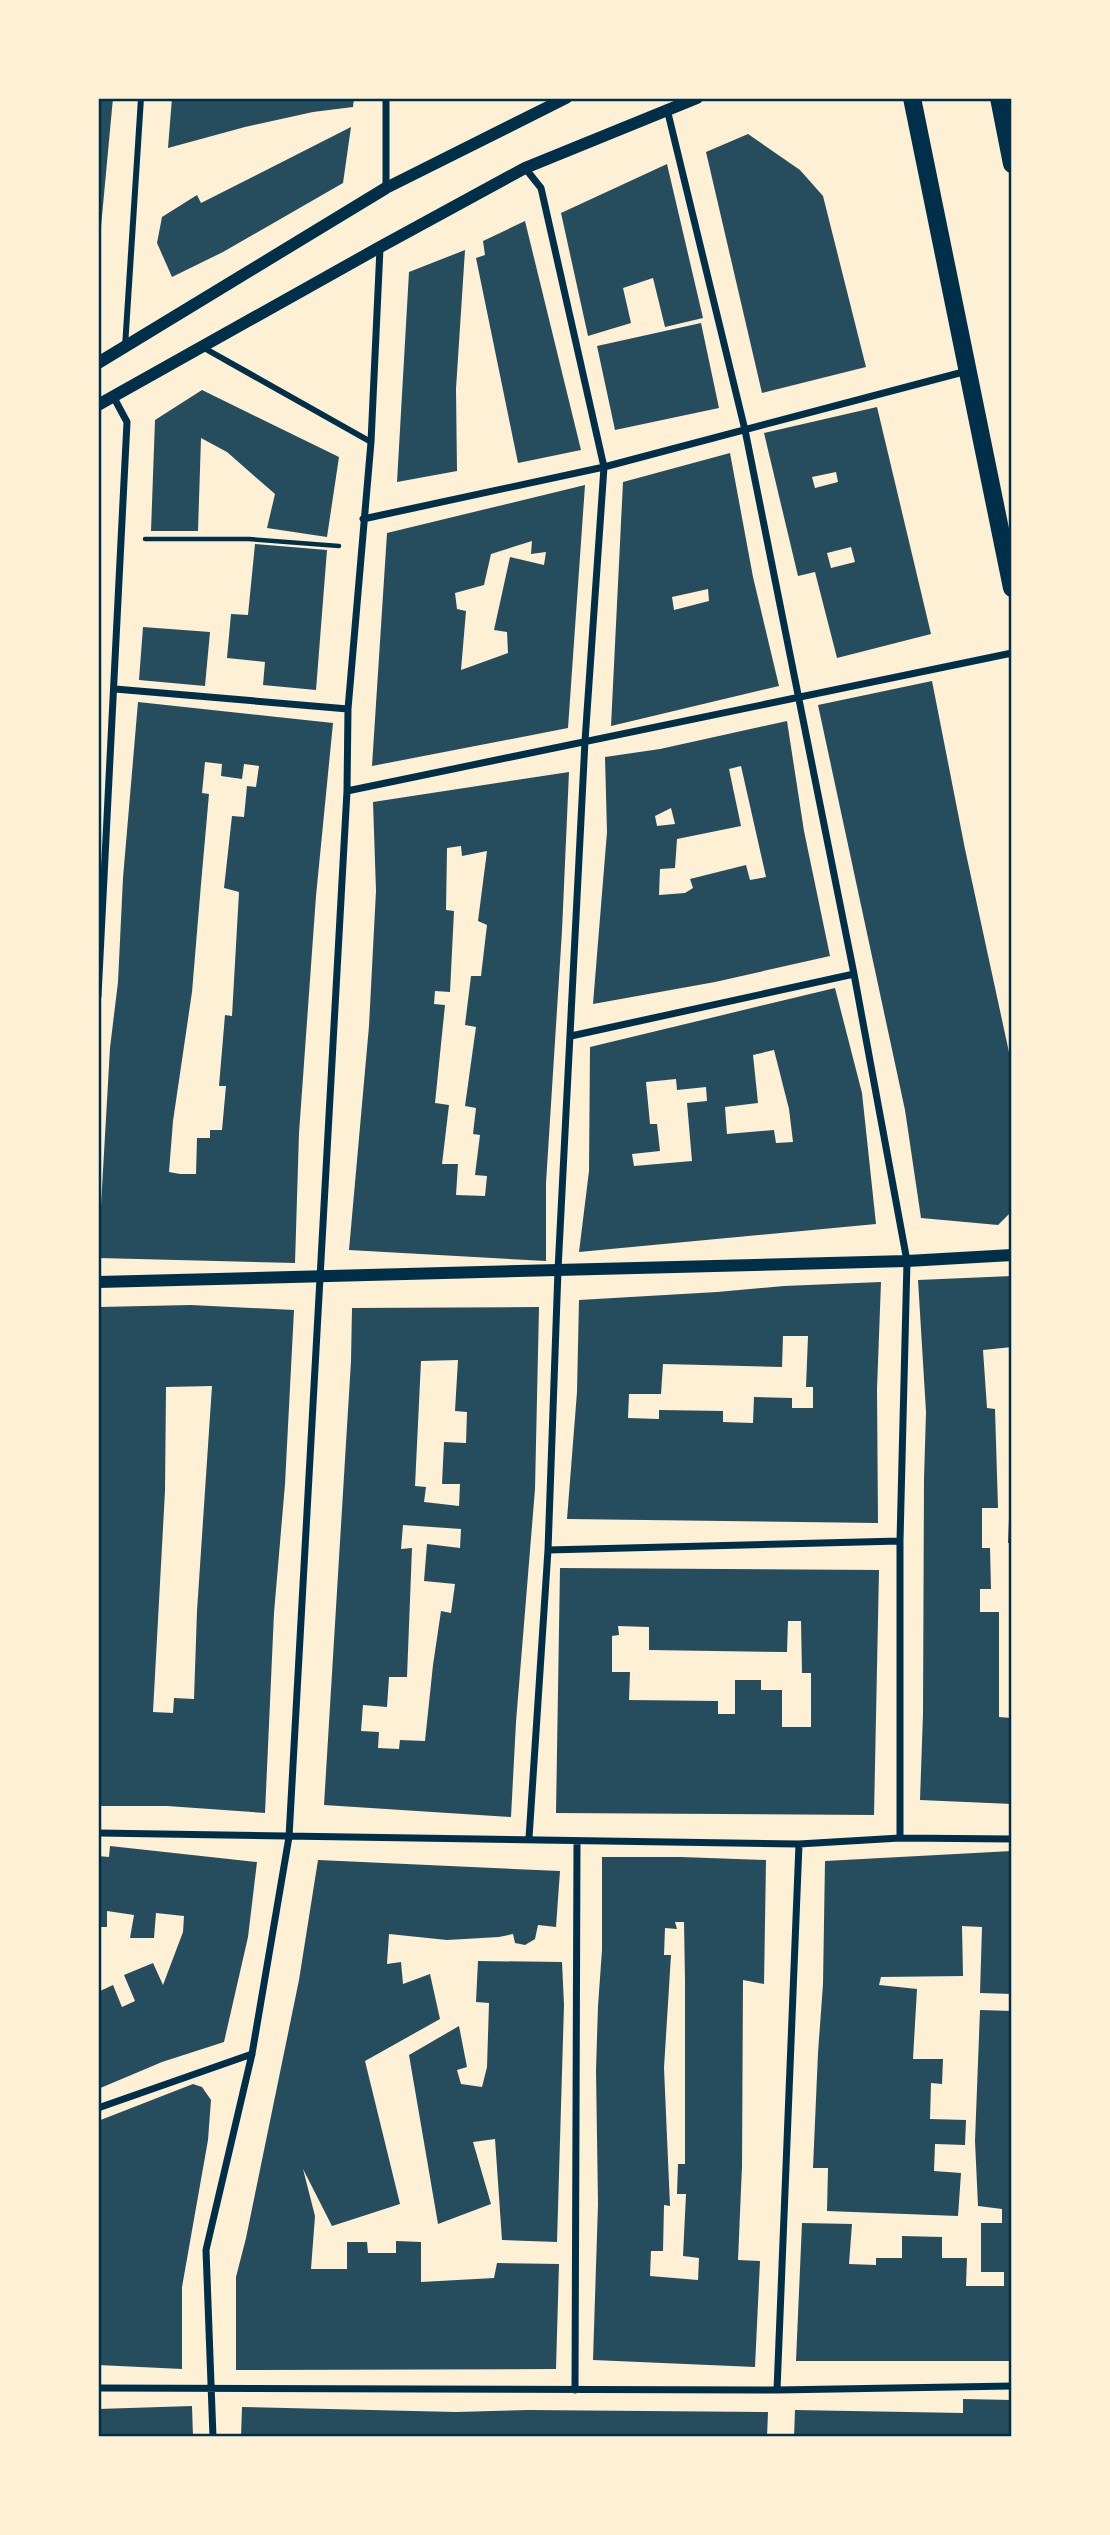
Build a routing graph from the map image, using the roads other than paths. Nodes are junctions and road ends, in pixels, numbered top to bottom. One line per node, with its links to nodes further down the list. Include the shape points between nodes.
1 (141, 98): 12 (street)
2 (386, 98): 10 (street)
3 (566, 98): 10 (street)
4 (698, 98): 7 (street)
5 (912, 98): 15 (main road)
6 (999, 98): 8 (main road)
7 (667, 109): 9 (street); 18 (street)
8 (1012, 164)
9 (525, 168): 11 (street); 20 (street, via 541,188)
10 (386, 188): 12 (street)
11 (380, 247): 13 (street); 19 (street)
12 (125, 347): 14 (street)
13 (204, 348): 16 (street); 19 (street)
14 (98, 363)
15 (968, 371): 18 (street); 22 (main road)
16 (113, 396): 17 (street); 24 (street, via 127,422)
17 (98, 405)
18 (744, 430): 20 (street); 25 (street)
19 (371, 442): 21 (street)
20 (604, 467): 21 (street); 27 (street)
21 (363, 519): 26 (street)
22 (1012, 588)
23 (1012, 653): 25 (street)
24 (115, 689): 26 (street); 30 (street)
25 (798, 697): 27 (street); 29 (street)
26 (348, 709): 28 (street)
27 (585, 741): 28 (street); 31 (street)
28 (347, 790): 35 (street)
29 (854, 974): 31 (street); 33 (street)
30 (98, 996)
31 (571, 1036): 34 (street)
32 (1012, 1255): 33 (street)
33 (907, 1261): 34 (street); 37 (street)
34 (558, 1270): 35 (street); 38 (street)
35 (319, 1276): 36 (street); 40 (street)
36 (98, 1282)
37 (900, 1541): 38 (street); 42 (street)
38 (548, 1550): 41 (street)
39 (98, 1833): 40 (street)
40 (289, 1837): 41 (street); 46 (street)
41 (529, 1838): 44 (street)
42 (900, 1838): 43 (street); 45 (street)
43 (1012, 1839)
44 (577, 1841): 45 (street); 51 (street)
45 (799, 1844): 52 (street)
46 (252, 2054): 47 (street); 50 (street, via 206,2250)
47 (98, 2108)
48 (1012, 2386): 52 (street)
49 (98, 2388): 50 (street)
50 (210, 2390): 51 (street); 53 (street)
51 (576, 2390): 52 (street)
52 (777, 2390)
53 (213, 2437)

